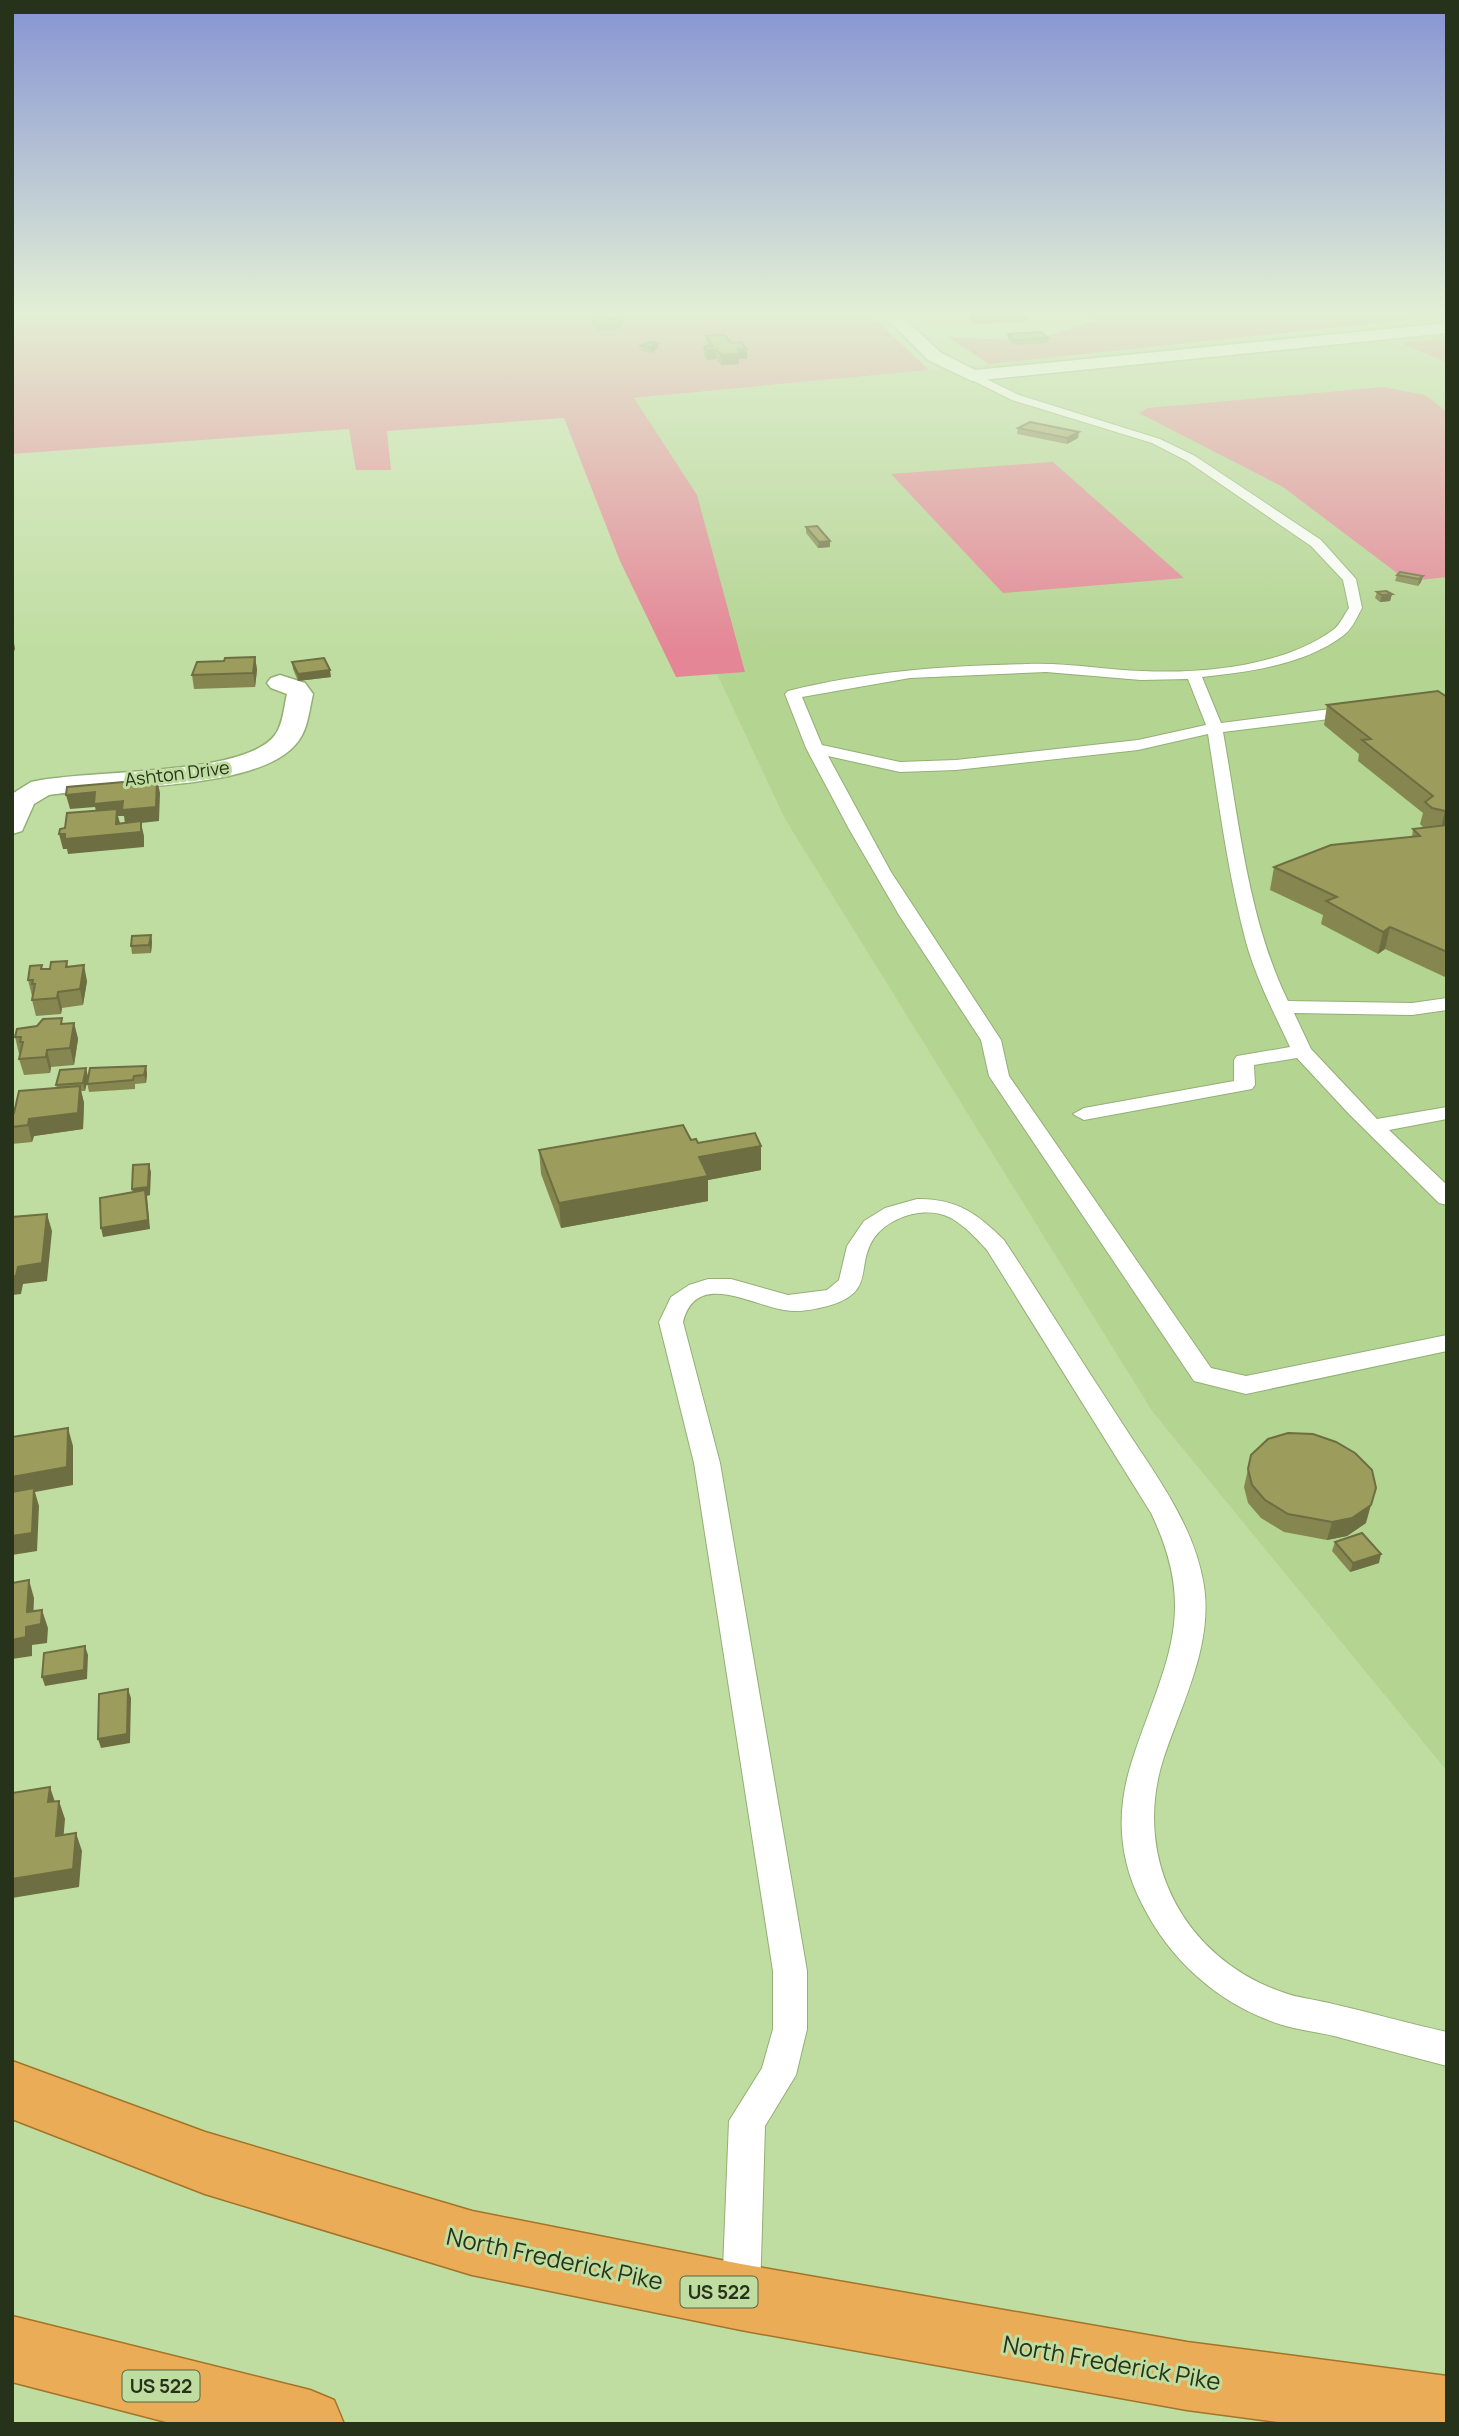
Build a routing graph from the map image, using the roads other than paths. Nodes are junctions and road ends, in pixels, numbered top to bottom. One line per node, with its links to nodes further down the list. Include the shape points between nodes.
1 (1099, 423): 2 (lane, via 1181,451 1315,542 1357,590 1356,614 1333,638 1295,654)
2 (1193, 674): 5 (lane); 6 (lane, via 1033,667 873,678 793,694)
3 (280, 683): 7 (street, Ashton Drive, via 300,694 287,739 277,750 241,765 198,772 41,788 22,800)
4 (1367, 709): 5 (lane)
5 (1215, 728): 6 (lane, via 1138,745 956,765 900,767); 9 (lane, via 1256,944)
6 (814, 748): 15 (lane, via 867,848 991,1040 999,1076 1203,1375 1247,1385)
7 (12, 825)
8 (1447, 1004): 9 (lane, via 1412,1009)
9 (1281, 1007): 10 (lane)
10 (1302, 1051): 12 (lane, via 1244,1059 1245,1085); 13 (lane)
11 (1447, 1113): 13 (lane)
12 (1084, 1114)
13 (1373, 1126): 14 (lane)
14 (1447, 1198)
15 (1447, 1343)
16 (1447, 2049): 18 (lane, via 1272,2005 1224,1979 1184,1945 1157,1903 1141,1865 1135,1819 1140,1785 1190,1631 1190,1586 1180,1542 996,1245 956,1212 915,1206 894,1211 875,1222 862,1238 856,1273 847,1287 829,1298 780,1302 721,1286 682,1297 672,1310 671,1322 707,1463 790,1971 790,2029 778,2075 747,2121)
17 (12, 2090): 18 (highway, North Frederick Pike / US 522, via 205,2163 472,2243)
18 (741, 2297): 20 (highway, North Frederick Pike / US 522, via 1187,2376)
19 (12, 2349): 21 (highway, US 522)
20 (1447, 2410)
21 (310, 2424)

